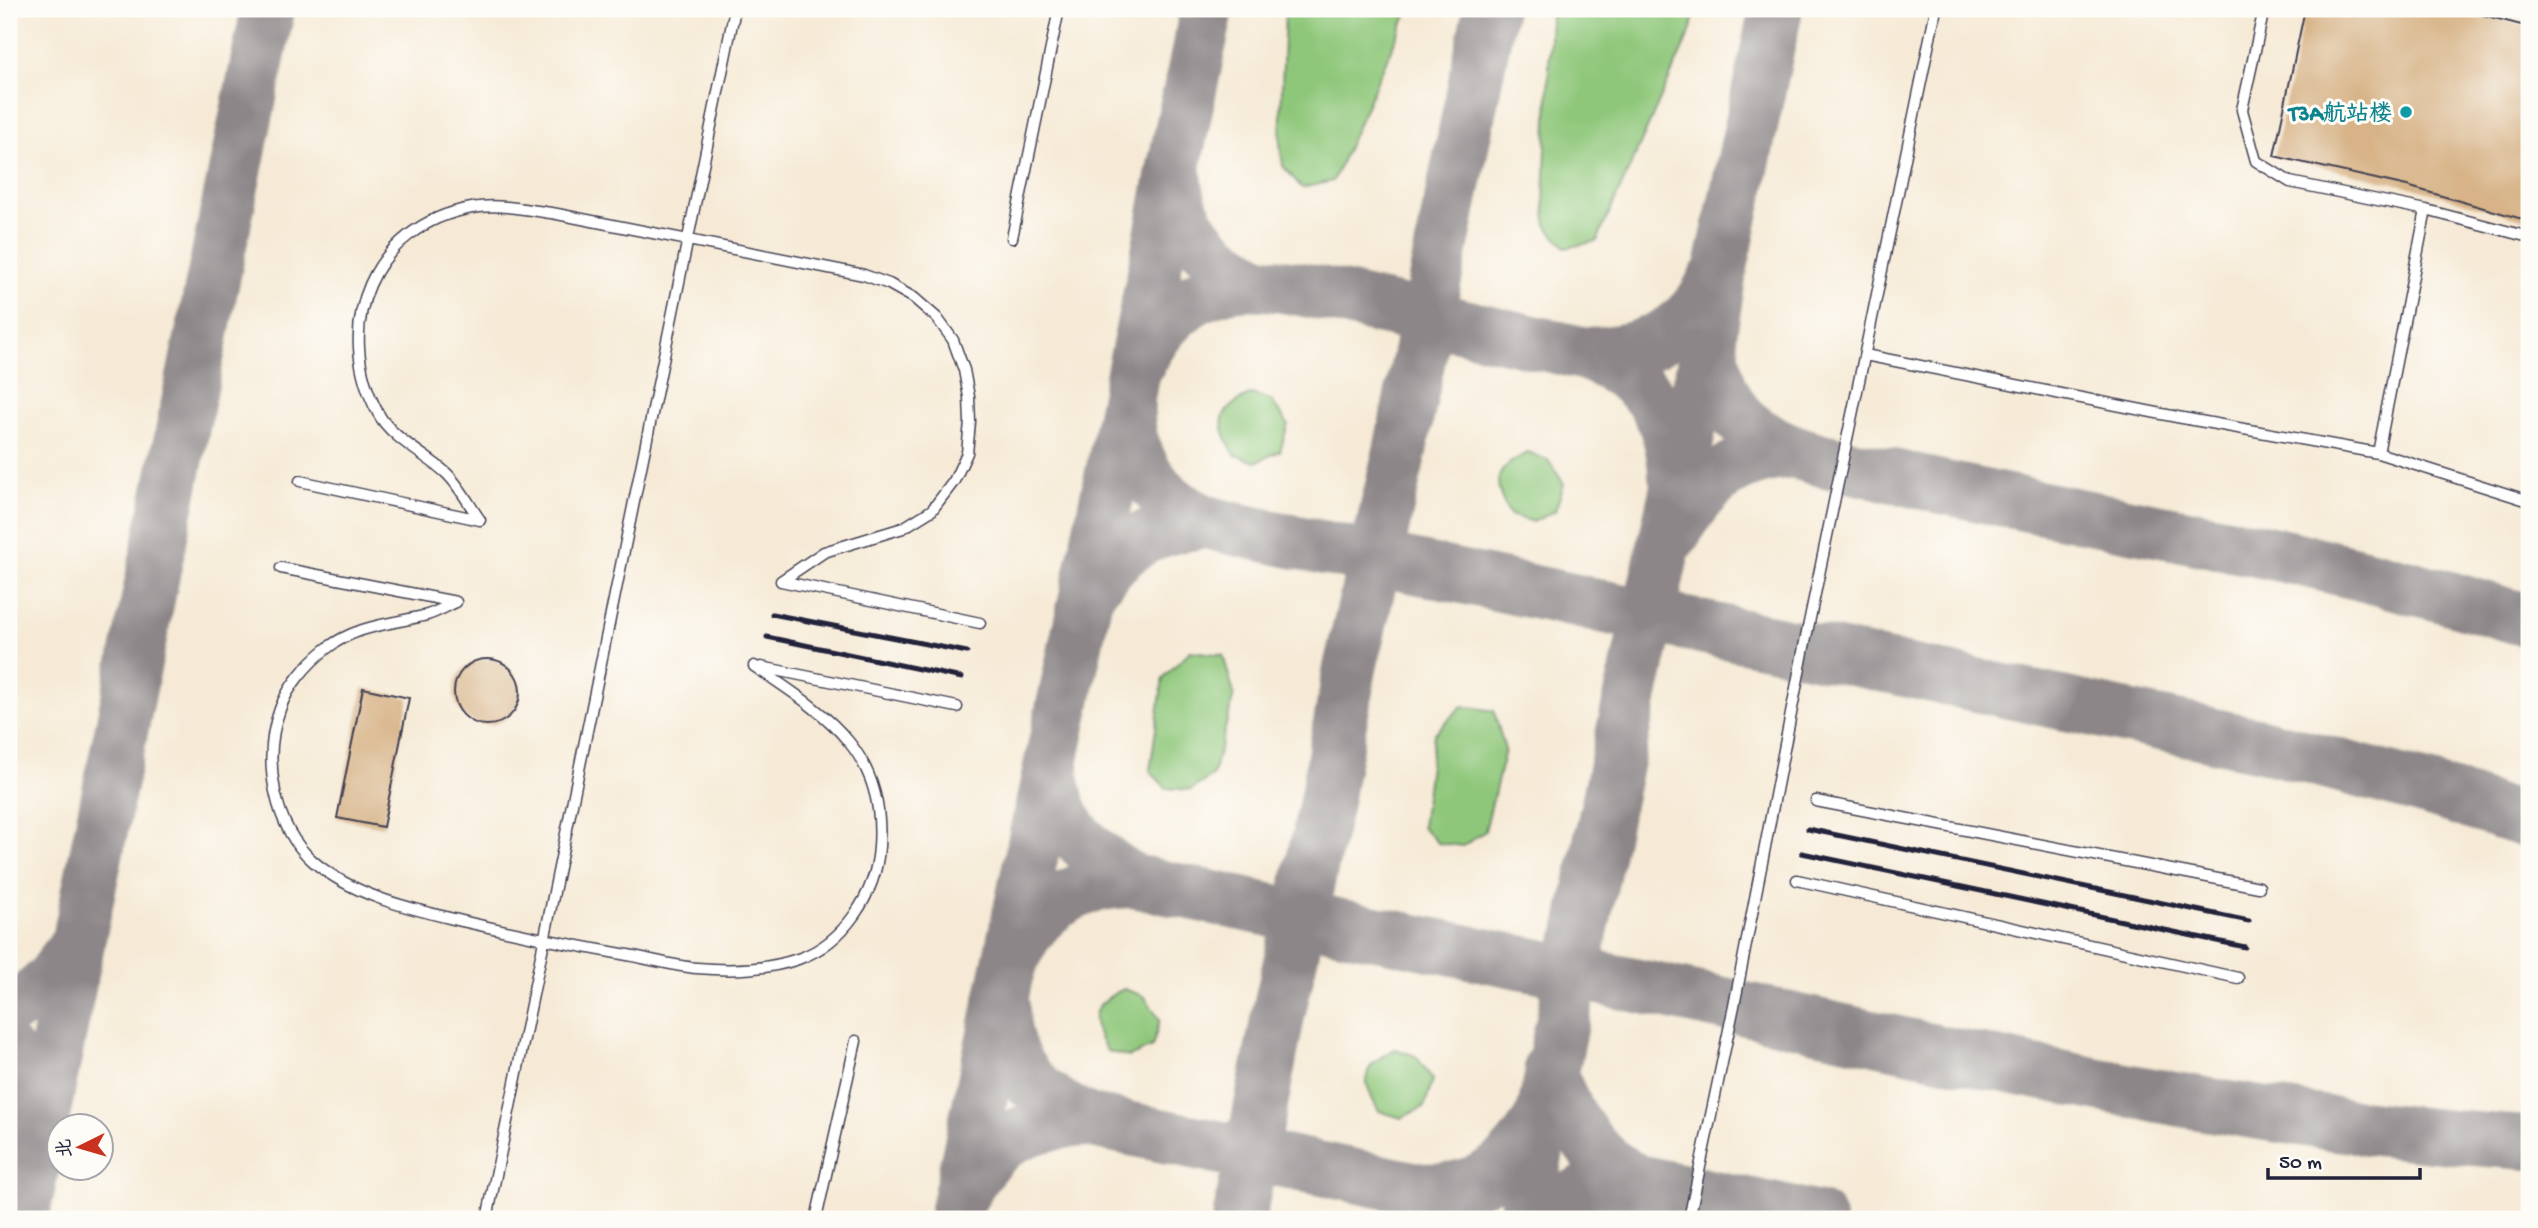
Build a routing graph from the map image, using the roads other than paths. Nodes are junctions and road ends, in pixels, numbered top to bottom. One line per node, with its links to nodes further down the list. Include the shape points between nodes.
1 (735, 9): 8 (lane)
2 (1059, 9): 7 (lane)
3 (1936, 9): 9 (lane)
4 (2264, 9): 5 (lane, via 2242,110 2256,161 2290,182)
5 (2426, 210): 6 (lane); 10 (lane)
6 (2529, 237)
7 (1012, 238)
8 (687, 239): 11 (lane, via 557,214 475,207 445,215 414,231 372,277 361,307 364,377 379,414 447,474 480,520); 14 (lane, via 864,275 914,298 937,318 953,340 964,370 970,422 967,453 954,481 932,510 903,528 824,552 781,581); 19 (lane)
9 (1865, 355): 10 (lane); 24 (lane)
10 (2378, 453): 12 (lane)
11 (300, 481)
12 (2529, 501)
13 (281, 568): 19 (lane, via 456,602 430,614 352,632 325,650 292,684 280,709 271,771 291,833 311,859 360,891 412,909)
14 (980, 623)
15 (957, 707): 19 (lane, via 754,666 817,709 842,733 863,762 876,794 881,826 878,864 868,894 841,931 800,958 741,969 695,968)
16 (1816, 801): 18 (lane)
17 (1797, 880): 20 (lane)
18 (2259, 887)
19 (544, 940): 22 (lane)
20 (2238, 978)
21 (856, 1041): 23 (lane)
22 (487, 1219)
23 (816, 1219)
24 (1689, 1219)

